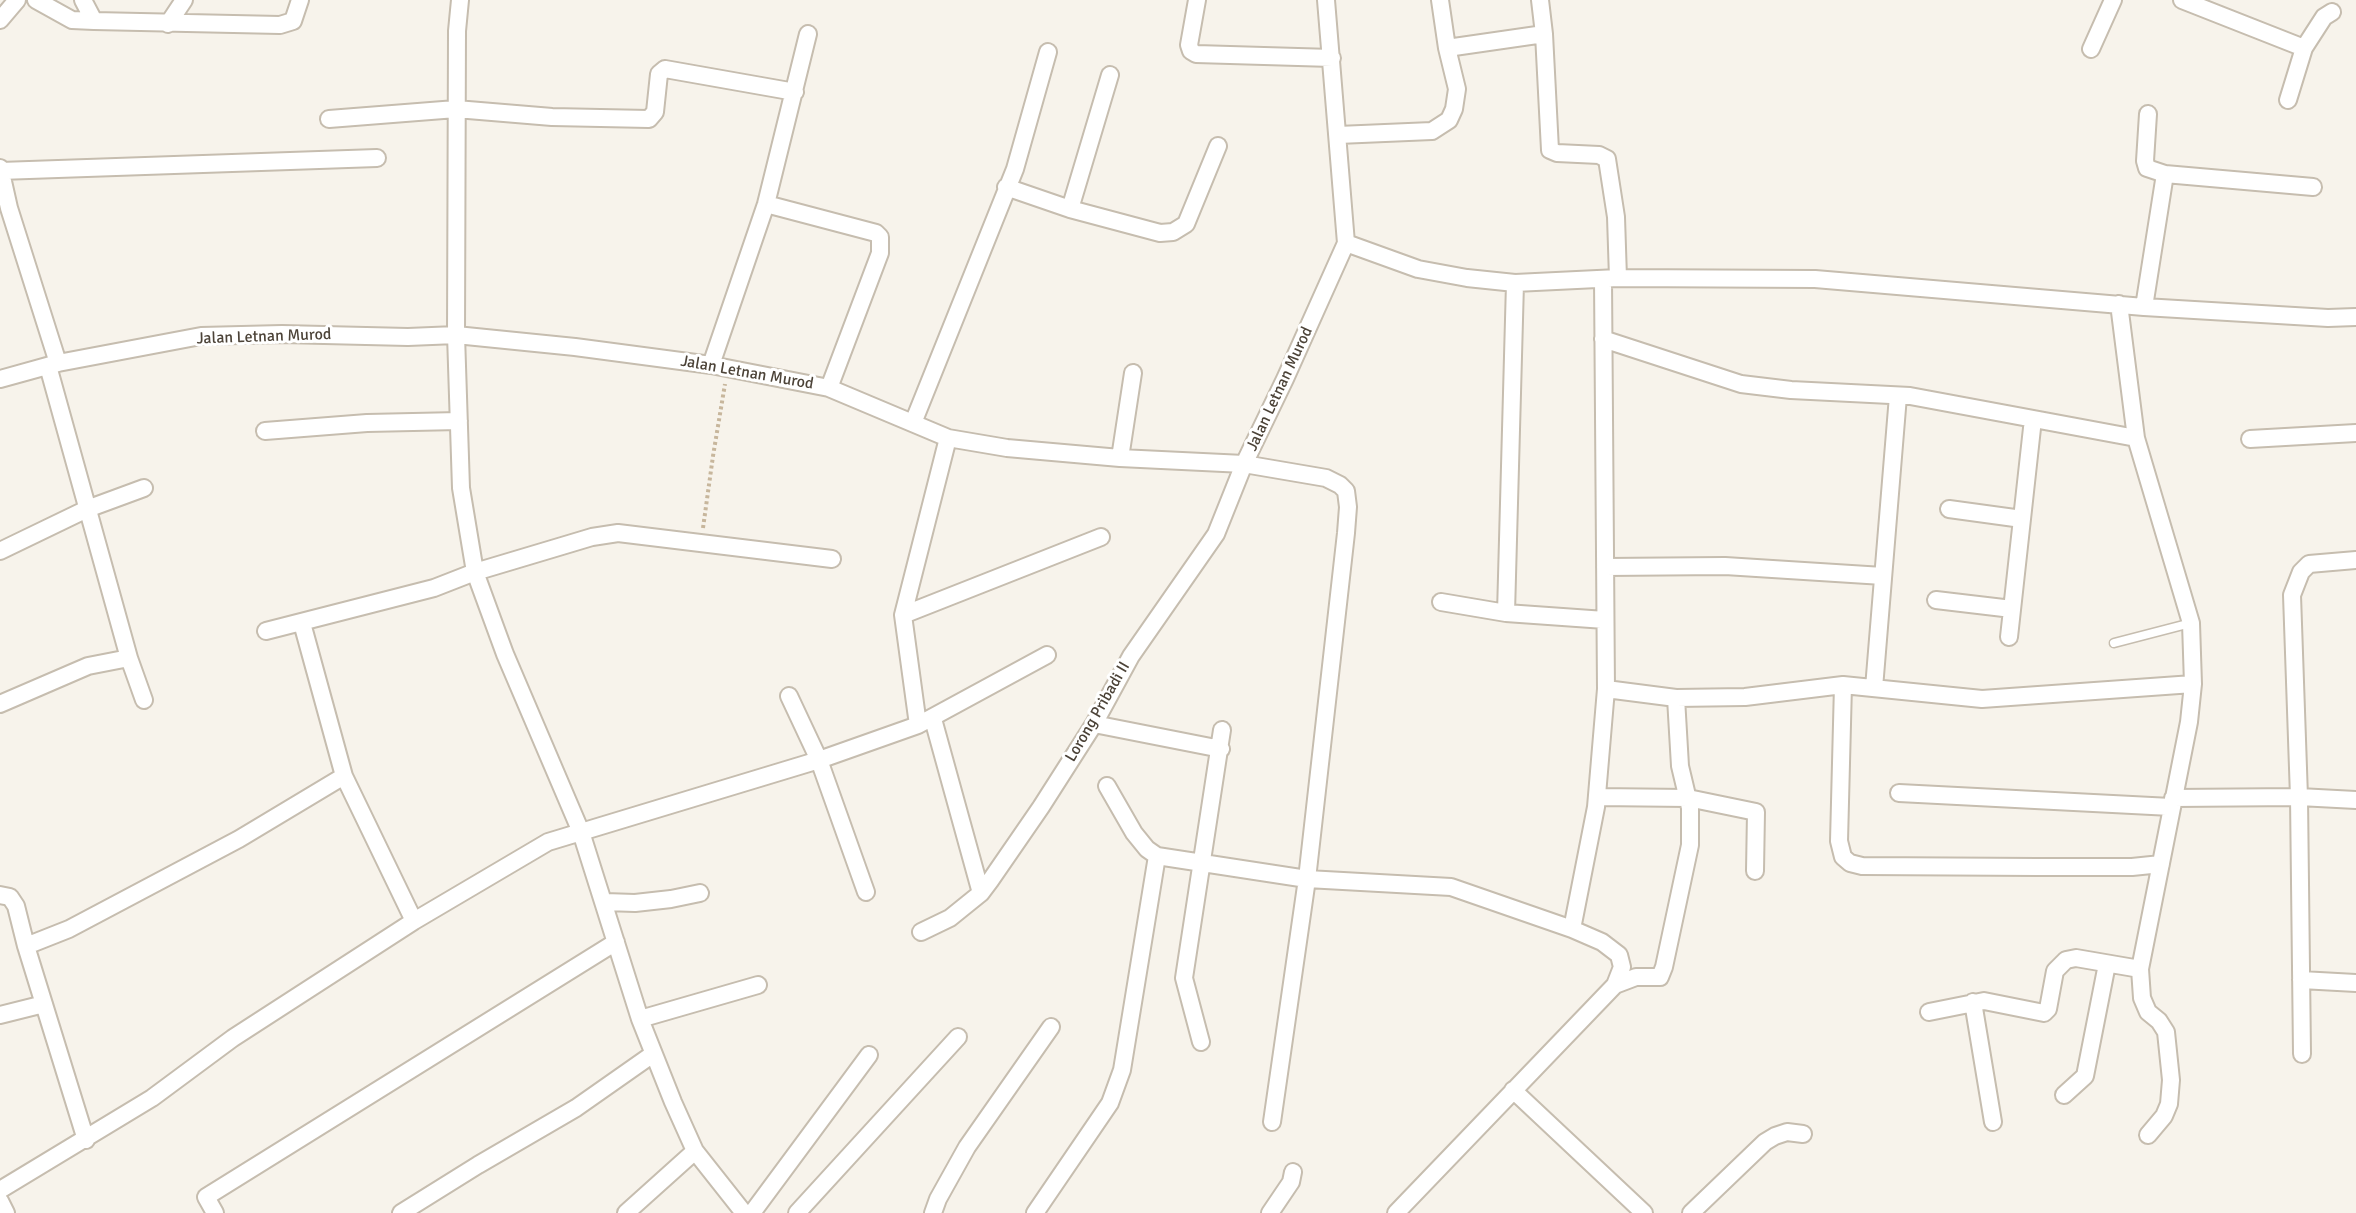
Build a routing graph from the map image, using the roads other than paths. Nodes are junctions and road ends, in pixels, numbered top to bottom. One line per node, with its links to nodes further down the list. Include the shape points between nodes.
1 (17, 0): 15 (street)
2 (36, 0): 16 (street, via 72,20)
3 (83, 0): 16 (street)
4 (184, 0): 17 (street)
5 (300, 0): 17 (street, via 293,21 287,24)
6 (460, 0): 28 (street)
7 (1197, 0): 24 (street, via 1189,45 1196,54)
8 (1326, 0): 24 (street)
9 (1440, 0): 20 (street)
10 (1540, 0): 19 (street)
11 (2113, 0): 22 (street)
12 (2182, 0): 13 (street)
13 (2207, 5): 21 (street)
14 (2332, 12): 21 (street, via 2324,17)
15 (0, 20)
16 (94, 21): 17 (street)
17 (168, 24)
18 (808, 34): 26 (street)
19 (1544, 34): 20 (street); 41 (street, via 1550,150 1607,159 1616,217)
20 (1447, 48): 31 (street, via 1457,89 1449,120 1432,131)
21 (2304, 48): 27 (street)
22 (2091, 49)
23 (1048, 52): 36 (street, via 1015,169)
24 (1332, 58): 31 (street)
25 (1110, 75): 39 (street)
26 (795, 92): 28 (street, via 665,69 659,74 655,112 649,119 552,117); 38 (street)
27 (2288, 100)
28 (456, 109): 30 (street); 46 (street)
29 (2148, 114): 35 (street, via 2145,166)
30 (329, 119)
31 (1338, 135): 40 (street)
32 (1218, 146): 39 (street, via 1181,229 1160,233)
33 (377, 158): 34 (street)
34 (0, 169): 48 (street)
35 (2165, 174): 37 (street); 44 (street)
36 (1006, 187): 39 (street); 56 (street)
37 (2313, 187)
38 (766, 204): 49 (street); 52 (street, via 880,237 880,253)
39 (1070, 209)
40 (1346, 243): 42 (street, via 1418,269); 63 (street, Jalan Letnan Murod)
41 (1610, 278): 42 (street); 43 (street, via 1815,279); 47 (street)
42 (1515, 283): 78 (street)
43 (2119, 304): 44 (street); 60 (street)
44 (2144, 307): 45 (street, via 2328,318)
45 (2356, 316)
46 (456, 335): 48 (street, Jalan Letnan Murod, via 201,336); 49 (street, Jalan Letnan Murod); 55 (street)
47 (1603, 339): 53 (street, via 1741,384); 72 (street)
48 (53, 364): 51 (street, Jalan Letnan Murod); 65 (street)
49 (711, 365): 52 (street, Jalan Letnan Murod)
50 (1133, 373): 62 (street)
51 (0, 379)
52 (829, 388): 56 (street, Jalan Letnan Murod)
53 (1898, 396): 54 (street); 74 (street)
54 (2033, 419): 60 (street); 67 (street)
55 (459, 421): 57 (street); 73 (street, via 460,488)
56 (913, 423): 59 (street, Jalan Letnan Murod)
57 (265, 431)
58 (2356, 433): 61 (street)
59 (948, 438): 62 (street, Jalan Letnan Murod, via 1007,448); 79 (street)
60 (2136, 438): 82 (street)
61 (2250, 439)
62 (1119, 458): 63 (street, Jalan Letnan Murod)
63 (1245, 465): 97 (street, Lorong Pribadi II, via 1216,534 1131,656); 114 (street, via 1326,478 1346,491 1346,533)
64 (144, 488): 65 (street)
65 (87, 509): 69 (street); 87 (street)
66 (1949, 509): 67 (street)
67 (2022, 519): 77 (street)
68 (1101, 537): 79 (street)
69 (0, 551)
70 (832, 559): 73 (street, via 618,533)
71 (2356, 560): 105 (street, via 2309,564 2301,572 2292,595)
72 (1605, 567): 74 (street, via 1725,566); 80 (street)
73 (475, 572): 81 (street, via 434,588); 109 (street, via 505,654)
74 (1883, 576): 90 (street)
75 (1936, 600): 77 (street)
76 (1441, 602): 78 (street)
77 (2012, 609): 84 (street)
78 (1506, 613): 80 (street)
79 (903, 615): 96 (street)
80 (1605, 620): 91 (street)
81 (302, 623): 83 (street); 101 (street)
82 (2191, 623): 85 (lane); 88 (street)
83 (266, 631)
84 (2009, 637)
85 (2114, 643)
86 (1047, 656): 96 (street)
87 (129, 658): 94 (street); 95 (street, via 88,666)
88 (2193, 684): 90 (street, via 1982,699); 108 (street)
89 (1843, 685): 90 (street); 93 (street, via 1745,697); 112 (street, via 1839,841 1843,857 1850,863 2037,867)
90 (1875, 688)
91 (1606, 689): 93 (street); 104 (street)
92 (789, 696): 100 (street)
93 (1676, 698): 106 (street, via 1680,766)
94 (144, 700)
95 (0, 704)
96 (926, 722): 100 (street); 117 (street)
97 (1094, 724): 99 (street); 117 (street, Lorong Pribadi II)
98 (1222, 730): 99 (street)
99 (1221, 749): 111 (street)
100 (819, 760): 109 (street); 115 (street)
101 (344, 776): 120 (street); 124 (street, via 218,850 69,929)
102 (1107, 786): 110 (street, via 1134,833)
103 (1899, 793): 108 (street)
104 (1597, 797): 106 (street); 121 (street)
105 (2299, 797): 107 (street); 108 (street); 127 (street)
106 (1688, 798): 113 (street, via 1756,812); 130 (street, via 1690,845 1664,967 1660,977 1636,977)
107 (2356, 800)
108 (2172, 802): 112 (street)
109 (581, 832): 119 (street); 120 (street, via 548,842)
110 (1157, 856): 111 (street); 161 (street, via 1122,1070 1110,1103)
111 (1200, 864): 114 (street); 138 (street, via 1184,978)
112 (2161, 864): 126 (street)
113 (1755, 871)
114 (1306, 879): 121 (street, via 1451,887); 144 (street)
115 (866, 892)
116 (700, 893): 119 (street, via 635,903)
117 (981, 893): 122 (street, Lorong Pribadi II, via 950,918)
118 (0, 895): 124 (street, via 10,897 16,906)
119 (604, 902): 123 (street)
120 (414, 921): 148 (street, via 233,1038 152,1098)
121 (1572, 929): 130 (street, via 1602,942 1619,955 1622,967)
122 (921, 932)
123 (616, 942): 135 (street); 154 (street, via 206,1197)
124 (26, 946): 132 (street)
125 (2108, 964): 126 (street); 131 (street, via 2066,960 2055,971 2044,1013); 143 (street, via 2085,1076)
126 (2140, 969): 147 (street, via 2142,998 2148,1012 2166,1032 2171,1080 2164,1116)
127 (2301, 980): 128 (street); 140 (street)
128 (2356, 983)
129 (758, 985): 135 (street)
130 (1615, 985): 142 (street)
131 (1973, 1002): 133 (street); 145 (street)
132 (44, 1004): 134 (street); 148 (street)
133 (1929, 1012)
134 (0, 1015)
135 (640, 1019): 139 (street)
136 (1051, 1027): 160 (street, via 967,1147)
137 (958, 1037): 159 (street)
138 (1201, 1042)
139 (653, 1054): 149 (street); 155 (street, via 576,1108)
140 (2302, 1054)
141 (868, 1055): 158 (street)
142 (1513, 1090): 163 (street); 164 (street)
143 (2064, 1095)
144 (1272, 1122)
145 (1993, 1122)
146 (1803, 1134): 165 (street, via 1787,1132 1766,1142)
147 (2148, 1135)
148 (86, 1140): 151 (street)
149 (695, 1151): 156 (street); 157 (street)
150 (1293, 1172): 162 (street, via 1291,1182)
151 (0, 1191)
152 (0, 1201): 153 (street)
153 (6, 1213)
154 (215, 1213)
155 (401, 1213)
156 (626, 1213)
157 (744, 1213)
158 (752, 1213)
159 (797, 1213)
160 (933, 1213)
161 (1035, 1213)
162 (1270, 1213)
163 (1396, 1213)
164 (1644, 1213)
165 (1691, 1213)

